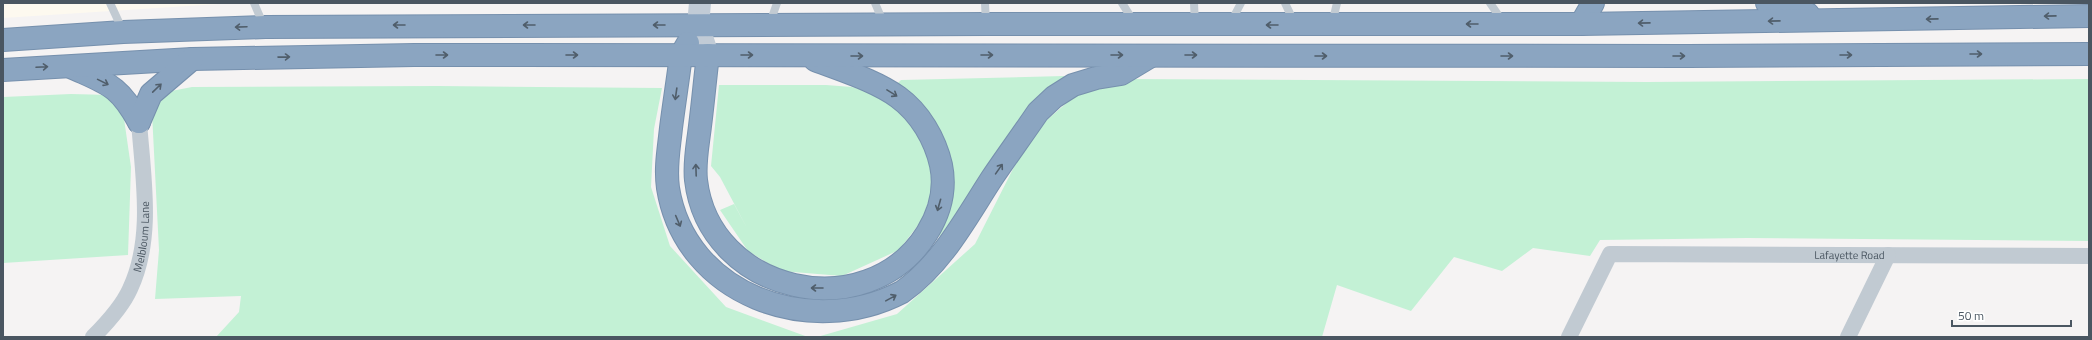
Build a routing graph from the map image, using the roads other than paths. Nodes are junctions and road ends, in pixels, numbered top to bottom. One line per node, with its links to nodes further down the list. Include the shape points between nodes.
1 (110, 3): 28 (lane)
2 (254, 3): 27 (lane)
3 (700, 3): 22 (street)
4 (777, 3): 23 (lane)
5 (875, 3): 17 (lane)
6 (1122, 3): 18 (lane)
7 (1194, 3): 24 (lane)
8 (1240, 3): 25 (lane)
9 (1285, 3): 19 (lane)
10 (1337, 3): 26 (lane)
11 (1490, 3): 20 (lane)
12 (1593, 3): 21 (highway)
13 (1767, 3): 16 (highway, via 1785,6)
14 (986, 13): 17 (highway); 18 (highway)
15 (2089, 16): 16 (highway, one-way to 16)
16 (1827, 20): 21 (highway, one-way to 21)
17 (885, 24): 23 (highway)
18 (1136, 24): 24 (highway)
19 (1295, 24): 25 (highway, one-way to 25); 26 (highway)
20 (1504, 24): 21 (highway); 26 (highway, one-way to 26)
21 (1581, 24)
22 (698, 25): 23 (highway); 27 (highway, one-way to 27); 31 (highway); 32 (street)
23 (769, 25)
24 (1195, 25): 25 (highway)
25 (1230, 25)
26 (1332, 25)
27 (265, 26): 28 (highway, one-way to 28)
28 (123, 32): 29 (highway)
29 (3, 40)
30 (2089, 54): 33 (highway, one-way to 30)
31 (681, 55): 32 (highway); 33 (highway, one-way to 33, via 666,166 674,210 694,252 726,286 744,298 794,315 818,317 862,311 883,303 912,284 933,264 955,236 1038,112 1054,97 1073,85 1121,74); 35 (highway, one-way to 31)
32 (708, 55): 34 (highway, one-way to 34); 34 (highway, one-way to 32, via 874,83 900,98 923,123 939,156 942,171 941,200 922,241 911,254 895,266 876,278 856,285 812,289 795,287 771,279 751,268 734,254 718,235 701,201 696,181)
33 (1152, 55): 34 (highway, one-way to 33)
34 (804, 56)
35 (192, 58): 36 (highway); 38 (highway, one-way to 35, via 151,94)
36 (68, 66): 37 (highway, one-way to 36); 38 (highway, one-way to 38, via 118,91)
37 (3, 70)
38 (139, 122): 41 (street, Melbloum Lane, via 144,194 142,255 126,295 115,313)
39 (1888, 255): 40 (street, Lafayette Road); 42 (street, Lafayette Road, via 1610,254); 43 (street)
40 (2089, 256)
41 (93, 337)
42 (1569, 337)
43 (1848, 337)

